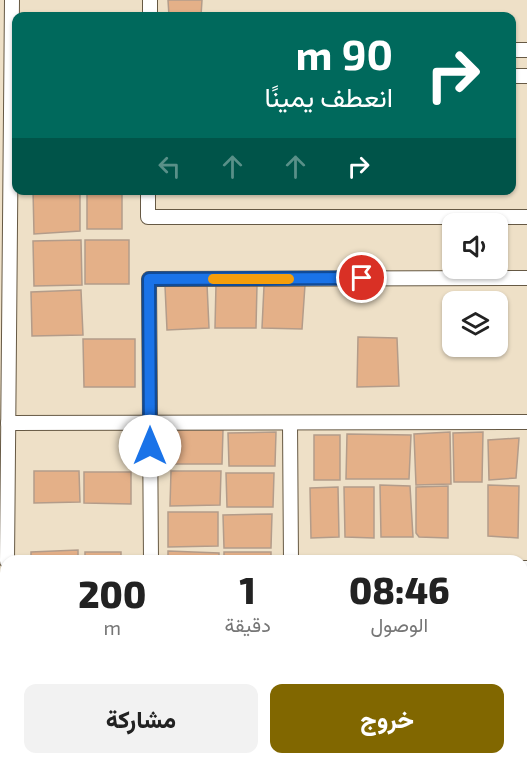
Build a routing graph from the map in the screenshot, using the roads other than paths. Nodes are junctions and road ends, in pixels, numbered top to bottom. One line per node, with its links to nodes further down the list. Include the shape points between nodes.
1 (12, 192): 6 (street)
2 (148, 195): 3 (street, via 148,217)
3 (527, 217)
4 (527, 278): 7 (street, via 149,279)
5 (527, 422): 8 (street)
6 (8, 423): 7 (street); 9 (street)
7 (150, 423): 8 (street); 10 (street)
8 (290, 423): 11 (street)
9 (7, 555)
10 (151, 555)
11 (291, 555)

